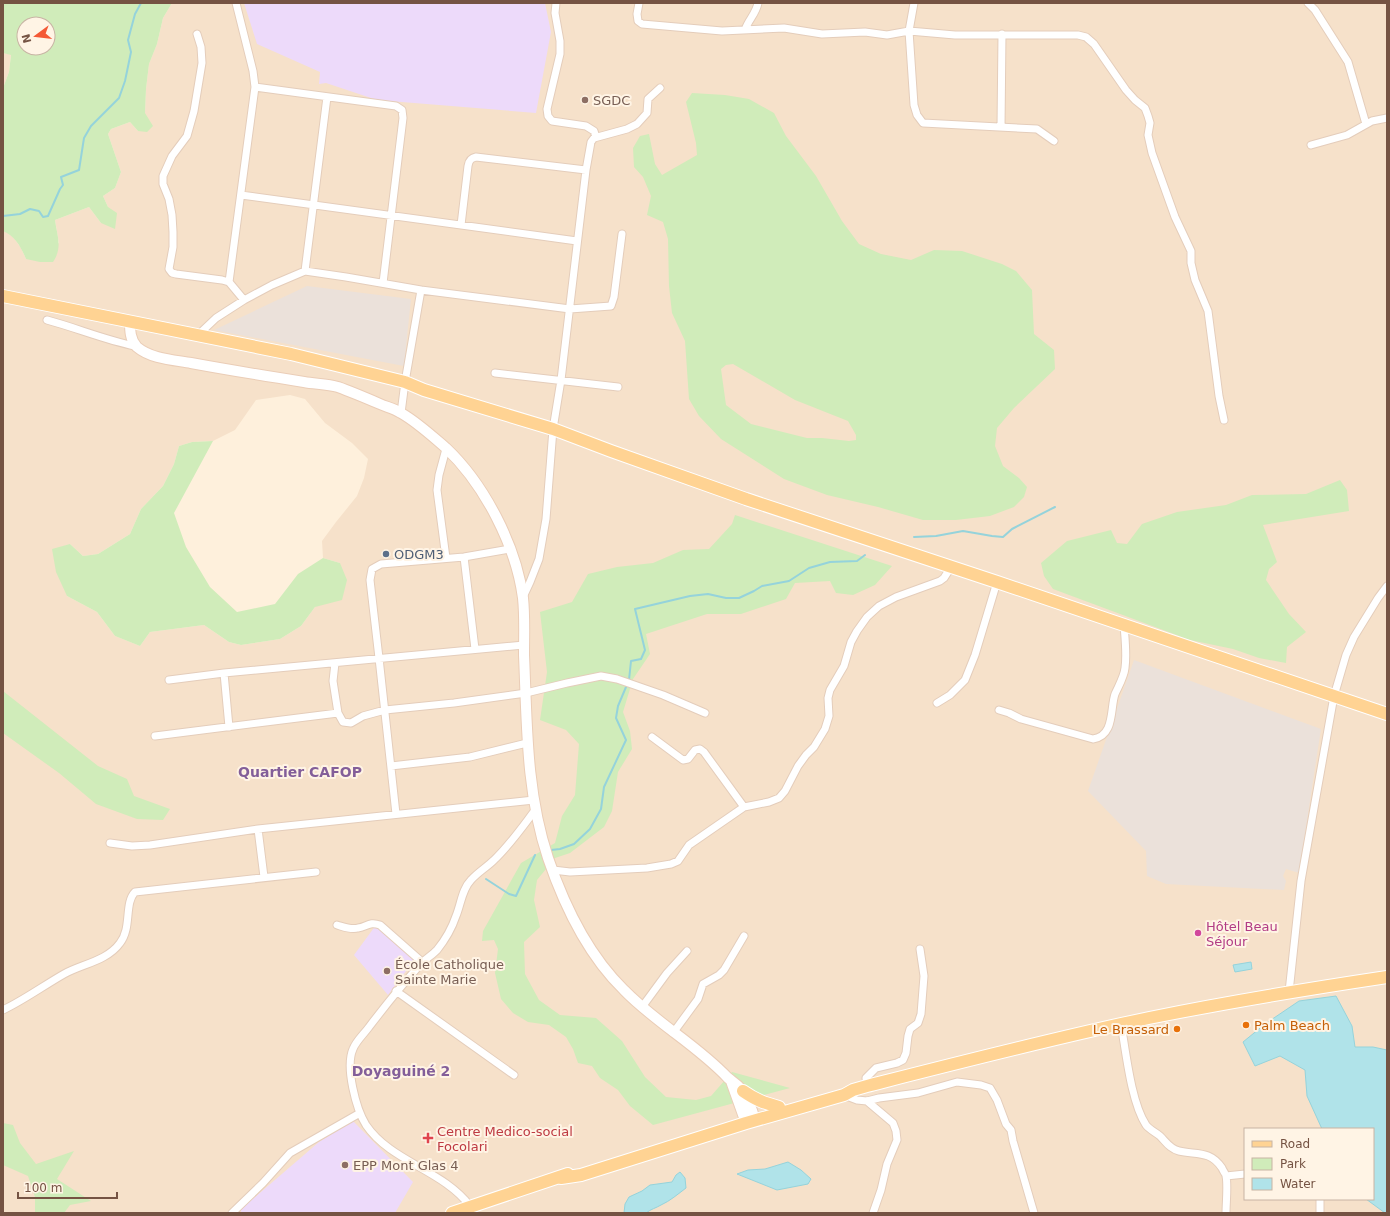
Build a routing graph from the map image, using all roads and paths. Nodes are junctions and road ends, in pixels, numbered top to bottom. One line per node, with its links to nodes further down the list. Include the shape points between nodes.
1 (236, 3): 11 (street, via 253,71)
2 (556, 3): 17 (street, via 560,54 547,109 548,116 552,121 586,126 594,131)
3 (639, 3): 7 (street, via 637,14 638,21 642,24 722,31)
4 (758, 3): 7 (street, via 753,18)
5 (914, 3): 8 (street)
6 (1308, 3): 15 (street, via 1348,62)
7 (745, 30): 8 (street, via 784,28 822,34 854,32 887,35)
8 (908, 31): 10 (street, via 954,35); 16 (street, via 914,105 916,115 923,123)
9 (197, 34): 28 (street, via 202,63 194,116 188,136 172,156 163,176 174,232 169,269 176,274)
10 (1002, 34): 16 (street); 43 (street, via 1086,37 1135,100 1145,108 1150,123 1148,135 1152,153 1175,217 1191,251 1195,280 1208,311)
11 (254, 86): 13 (street); 21 (street)
12 (660, 88): 17 (street, via 648,99 647,113 641,120 627,129)
13 (327, 97): 22 (street); 23 (street, via 396,106 402,110)
14 (1387, 118): 15 (street)
15 (1366, 124): 19 (street, via 1346,135)
16 (1001, 127): 18 (street, via 1037,129)
17 (596, 137): 20 (street, via 591,142)
18 (1054, 141)
19 (1311, 145)
20 (586, 170): 24 (street, via 472,158 468,166); 26 (street)
21 (241, 196): 22 (street); 28 (street)
22 (313, 206): 23 (street); 27 (street)
23 (391, 216): 24 (street); 29 (street)
24 (461, 225): 26 (street)
25 (622, 234): 33 (street, via 611,306)
26 (577, 241): 33 (street)
27 (304, 271): 29 (street); 32 (street)
28 (229, 282): 32 (street)
29 (382, 282): 30 (street)
30 (421, 290): 33 (street); 40 (street)
31 (3, 296): 35 (main road)
32 (244, 300): 36 (street, via 216,318)
33 (570, 309): 39 (street)
34 (47, 320): 37 (street)
35 (130, 321): 36 (main road); 37 (street)
36 (197, 336): 40 (main road, via 291,354)
37 (135, 346): 42 (street, via 166,359 333,386)
38 (495, 373): 39 (street)
39 (561, 380): 41 (street); 44 (street)
40 (405, 382): 42 (street); 44 (main road)
41 (618, 387)
42 (401, 413): 45 (street)
43 (1224, 420)
44 (553, 429): 49 (main road, via 672,473); 52 (street, via 542,543 536,568)
45 (446, 449): 46 (street, via 481,490); 48 (street, via 437,490)
46 (510, 549): 47 (street); 52 (street)
47 (464, 557): 48 (street); 55 (street)
48 (446, 558): 56 (street, via 380,564 372,569 370,580)
49 (951, 567): 50 (main road); 74 (street, via 940,581 896,597 879,606 867,617 851,642 844,666 830,690 829,716 821,738 798,766 786,791 779,798)
50 (997, 582): 53 (main road); 62 (street, via 965,680 950,695)
51 (1387, 586): 61 (street, via 1354,637)
52 (523, 597): 54 (street)
53 (1124, 625): 61 (main road); 64 (street, via 1125,670 1115,695 1113,713 1102,737 1093,739 1021,719)
54 (524, 645): 55 (street); 60 (street)
55 (475, 649): 56 (street)
56 (379, 658): 57 (street); 63 (street)
57 (335, 663): 58 (street); 65 (street, via 333,681)
58 (224, 673): 59 (street); 68 (street)
59 (169, 680)
60 (526, 693): 63 (street); 66 (street, via 601,676 663,695); 71 (street)
61 (1334, 696): 67 (main road); 88 (street, via 1301,881)
62 (937, 703)
63 (385, 710): 65 (street, via 363,716 351,723 343,722); 72 (street)
64 (1000, 710)
65 (338, 713): 68 (street)
66 (705, 713)
67 (1387, 714)
68 (229, 727): 69 (street)
69 (156, 736)
70 (652, 737): 74 (street, via 683,760 688,759 695,750 700,749 704,752)
71 (527, 743): 72 (street, via 470,757); 73 (street)
72 (391, 766): 75 (street)
73 (535, 804): 75 (street); 78 (street); 85 (street, via 509,846 470,880 448,934 436,951)
74 (744, 807): 78 (street, via 689,845 678,861 671,864 647,868 570,872)
75 (396, 814): 76 (street)
76 (258, 829): 77 (street, via 150,845); 80 (street)
77 (110, 843)
78 (553, 870): 89 (street, via 570,911 589,946 612,978)
79 (316, 872): 80 (street)
80 (264, 877): 90 (street, via 134,892 131,896 127,928 119,944 96,961 65,974)
81 (338, 925): 85 (street, via 352,929 375,923 380,925)
82 (744, 936): 92 (street, via 724,970 703,984 698,999)
83 (920, 949): 95 (street, via 924,976 918,1022 910,1029 906,1053 902,1060 876,1068 866,1078)
84 (687, 951): 89 (street)
85 (422, 962): 87 (street)
86 (1387, 977): 88 (main road)
87 (396, 991): 93 (street); 100 (street, via 353,1049 350,1064 351,1080)
88 (1289, 992): 91 (main road)
89 (642, 1007): 92 (street)
90 (3, 1010)
91 (1121, 1024): 95 (main road); 103 (street, via 1134,1095 1146,1125 1173,1149 1198,1153 1218,1162)
92 (673, 1033): 94 (street, via 719,1068)
93 (514, 1075)
94 (731, 1082): 96 (street); 101 (street)
95 (867, 1086): 97 (main road)
96 (743, 1091): 99 (main road, via 759,1101); 101 (street)
97 (848, 1093): 98 (street, via 857,1100); 99 (main road, via 834,1093); 101 (main road)
98 (866, 1100): 108 (street, via 892,1123 897,1140 887,1164); 109 (street, via 918,1093 957,1082 990,1088 1011,1130)
99 (779, 1106): 101 (main road)
100 (360, 1113): 105 (street, via 374,1135 385,1145 451,1187); 106 (street, via 290,1153)
101 (750, 1118): 105 (main road, via 579,1169 561,1178)
102 (1244, 1174): 103 (street)
103 (1226, 1176): 110 (street)
104 (1320, 1200): 111 (street)
105 (470, 1206): 107 (main road)
106 (232, 1213)
107 (452, 1213)
108 (873, 1213)
109 (1034, 1213)
110 (1226, 1213)
111 (1320, 1213)

